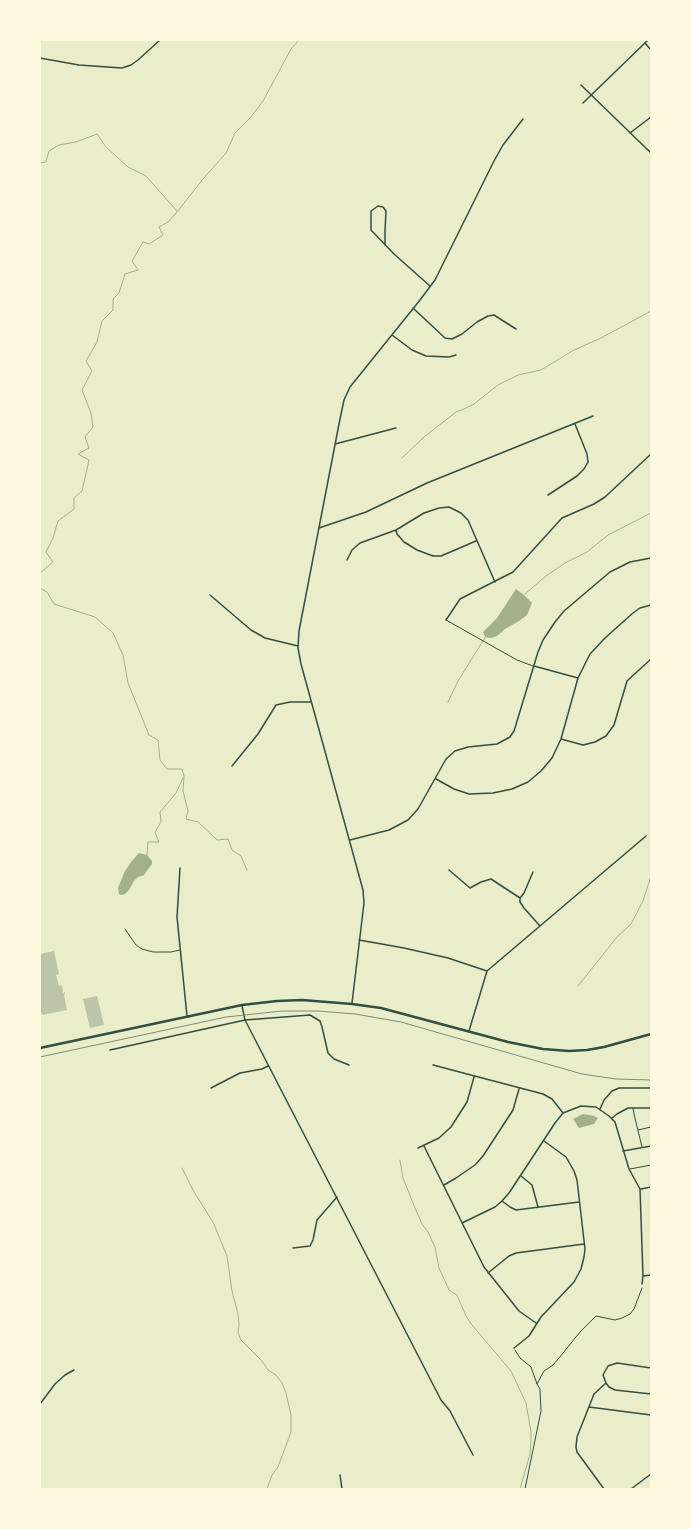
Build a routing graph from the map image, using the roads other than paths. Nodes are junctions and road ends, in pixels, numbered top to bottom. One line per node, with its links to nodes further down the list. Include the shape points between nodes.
1 (160, 40): 5 (street, via 138,60 122,68 79,65)
2 (648, 40): 3 (street)
3 (645, 43): 4 (street); 7 (street)
4 (651, 50)
5 (40, 58)
6 (581, 85): 7 (street)
7 (592, 95): 8 (street); 11 (street)
8 (583, 103)
9 (651, 117): 11 (street)
10 (523, 119): 14 (street, via 494,161)
11 (630, 133): 12 (street)
12 (651, 153)
13 (385, 245): 13 (street, via 386,211 378,206 371,211 371,230); 14 (street)
14 (430, 286): 15 (street)
15 (413, 308): 16 (street, via 445,338 452,339 477,322 494,315); 17 (street)
16 (516, 329)
17 (392, 335): 18 (street, via 412,350 426,356); 22 (street, via 350,386 344,400)
18 (456, 355)
19 (593, 416): 20 (street)
20 (574, 424): 24 (street, via 588,462 577,476); 25 (street, via 427,483 366,512)
21 (396, 428): 22 (street)
22 (335, 444): 25 (street)
23 (651, 454): 30 (street, via 606,497 562,518 513,572)
24 (548, 495)
25 (319, 528): 34 (street)
26 (396, 530): 27 (street, via 396,534 404,542 433,556 441,556); 27 (street, via 424,513 449,507 462,513 468,520); 29 (street, via 360,543 352,550)
27 (476, 541): 30 (street)
28 (651, 558): 36 (street, via 617,567 564,611 543,640)
29 (347, 560)
30 (495, 582): 33 (street, via 460,599)
31 (210, 595): 34 (street, via 250,630 279,642)
32 (651, 605): 37 (street, via 633,612 600,643 586,660)
33 (446, 620): 36 (lane, via 517,660)
34 (298, 646): 38 (street)
35 (651, 659): 39 (street, via 627,681 614,725 606,736 583,745)
36 (534, 666): 37 (street); 41 (street, via 510,737 497,744 455,751 446,759)
37 (578, 678): 39 (street)
38 (311, 702): 40 (street, via 276,705 258,734); 43 (street)
39 (561, 739): 41 (street, via 542,771 528,782 512,789 469,794)
40 (232, 766)
41 (436, 779): 43 (street, via 418,809 408,820 390,830)
42 (646, 836): 48 (street)
43 (350, 840): 50 (street, via 363,890 364,903)
44 (180, 868): 51 (street, via 177,917)
45 (449, 870): 47 (street, via 470,888 491,879)
46 (533, 872): 47 (street)
47 (520, 898): 48 (street, via 524,908)
48 (540, 926): 52 (street)
49 (125, 929): 51 (lane, via 142,949 153,952)
50 (359, 940): 52 (street, via 448,958); 53 (street)
51 (180, 950): 55 (street)
52 (487, 972): 57 (street)
53 (352, 1004): 54 (main road, via 302,1000); 57 (main road, via 381,1008)
54 (242, 1005): 55 (main road); 56 (street)
55 (187, 1016): 59 (main road)
56 (245, 1020): 60 (street); 61 (street, via 310,1015 315,1017 322,1027 328,1054); 63 (street)
57 (469, 1031): 58 (main road, via 521,1045 569,1051 604,1047)
58 (651, 1034)
59 (40, 1048)
60 (110, 1050)
61 (349, 1065)
62 (432, 1065): 64 (street)
63 (268, 1066): 65 (street, via 240,1073); 87 (street)
64 (474, 1077): 66 (street); 76 (street, via 467,1102 451,1127 439,1138)
65 (211, 1088)
66 (519, 1088): 71 (street, via 547,1097); 84 (street, via 512,1110 483,1156 475,1165)
67 (651, 1088): 70 (street, via 619,1088 612,1091)
68 (634, 1108): 69 (street); 72 (street); 74 (lane)
69 (651, 1108)
70 (600, 1109): 71 (street, via 581,1106); 72 (street)
71 (563, 1113): 75 (street)
72 (612, 1118): 80 (street)
73 (651, 1127): 74 (lane)
74 (638, 1130): 79 (lane)
75 (544, 1140): 83 (street); 89 (street, via 566,1157 574,1170)
76 (424, 1146): 78 (street); 84 (street)
77 (651, 1146): 79 (street)
78 (418, 1148)
79 (642, 1148): 80 (street)
80 (623, 1151): 82 (street)
81 (651, 1165): 82 (lane)
82 (628, 1169): 86 (street)
83 (521, 1176): 88 (street); 90 (street, via 532,1185)
84 (443, 1185): 91 (street)
85 (651, 1187): 86 (street)
86 (640, 1189): 96 (street)
87 (337, 1197): 93 (street, via 317,1220 310,1246); 107 (street, via 441,1400)
88 (502, 1201): 90 (street, via 516,1210); 91 (street)
89 (579, 1202): 90 (street); 92 (street)
90 (538, 1207)
91 (462, 1223): 94 (street)
92 (584, 1244): 94 (street, via 516,1253); 98 (street, via 583,1262 574,1282)
93 (293, 1248)
94 (488, 1273): 98 (street, via 519,1311)
95 (651, 1275): 96 (street)
96 (643, 1276): 97 (street)
97 (642, 1284)
98 (536, 1323): 99 (street, via 529,1336)
99 (514, 1348)
100 (651, 1368): 102 (street, via 612,1364 605,1370)
101 (74, 1370): 104 (street, via 55,1384)
102 (606, 1383): 103 (street, via 615,1390); 105 (street, via 596,1392)
103 (651, 1394)
104 (40, 1404)
105 (589, 1407): 106 (street); 111 (street, via 577,1436 576,1447)
106 (651, 1415)
107 (474, 1455)
108 (651, 1474): 112 (street)
109 (340, 1475): 110 (street)
110 (342, 1489)
111 (604, 1489)
112 (631, 1489)

